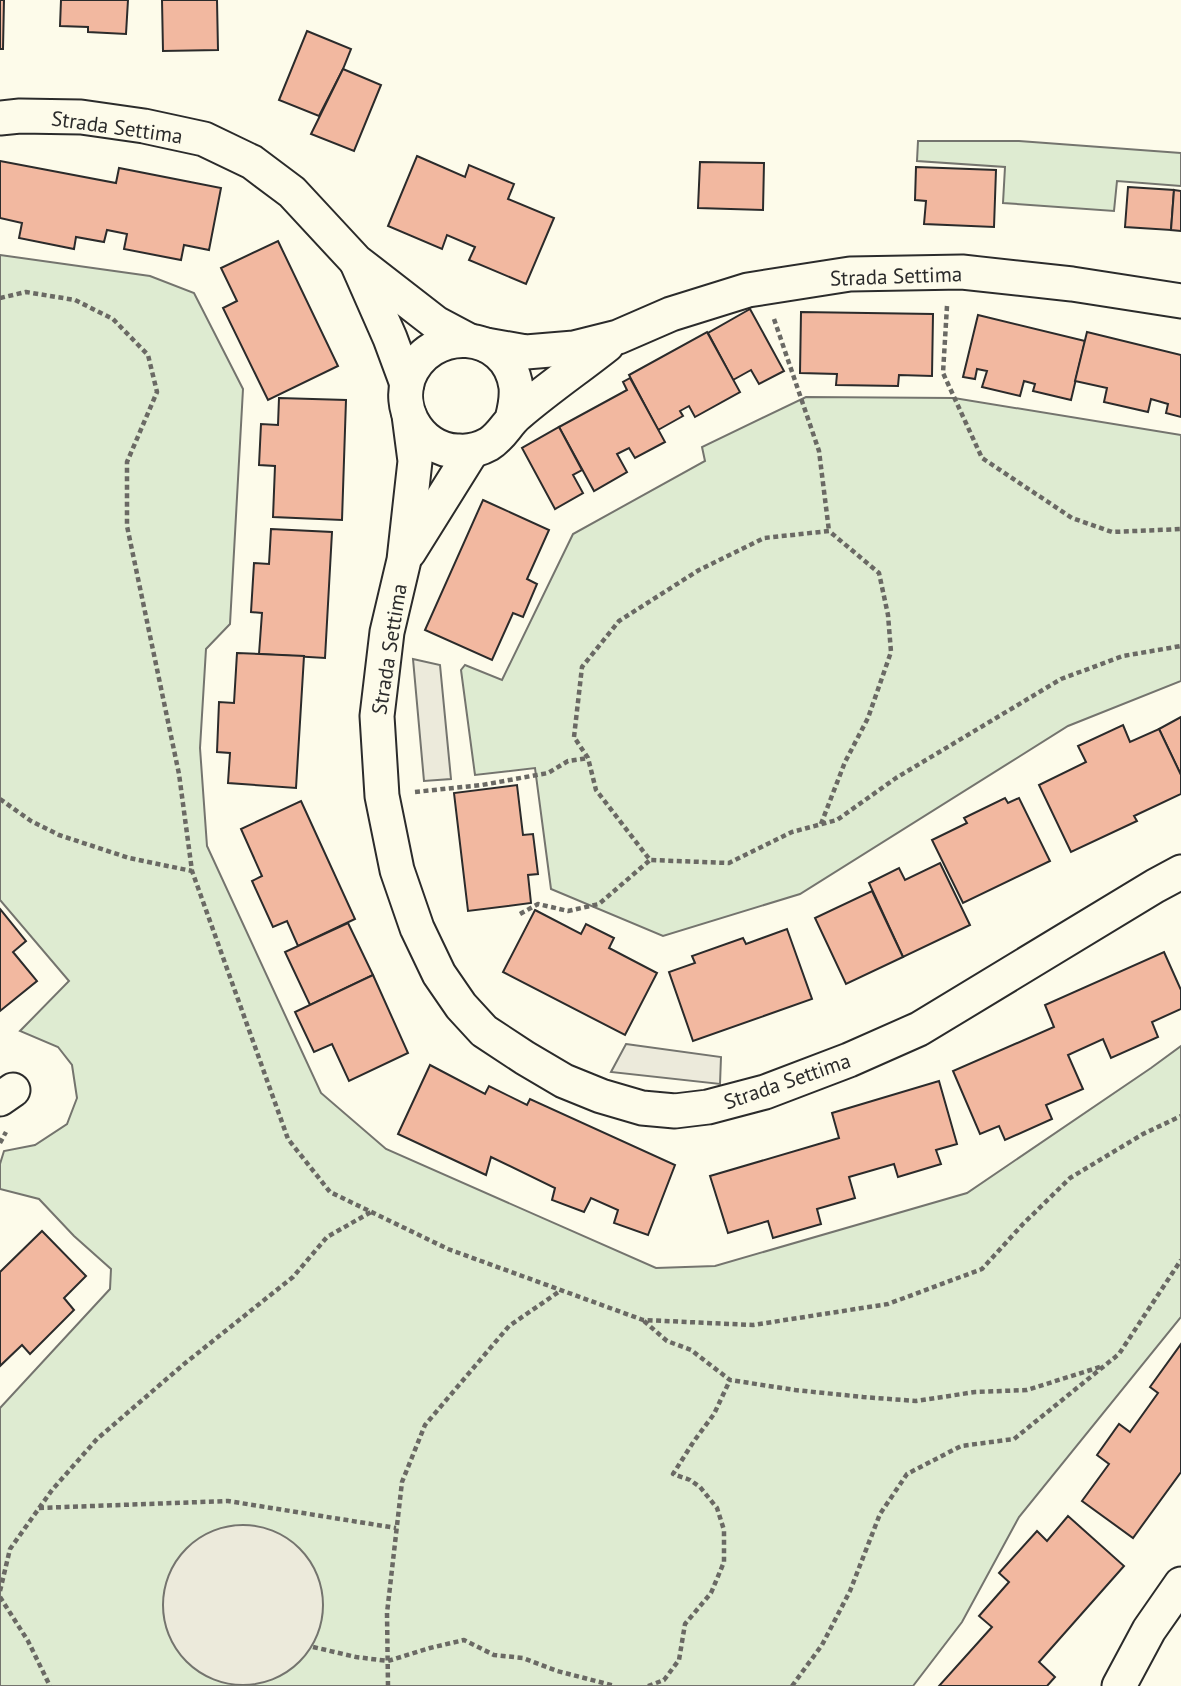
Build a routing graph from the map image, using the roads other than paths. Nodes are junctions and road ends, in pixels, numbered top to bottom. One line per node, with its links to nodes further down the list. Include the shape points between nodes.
1 (0, 118): 2 (street, Strada Settima, via 81,117 204,139 252,162 292,192)
2 (356, 261): 5 (street, Strada Settima, via 436,323); 6 (street, Strada Settima, via 390,338)
3 (1181, 301): 4 (street, Strada Settima, via 962,272 850,274 748,290 671,314)
4 (618, 337): 5 (street, Strada Settima, via 574,348 526,352); 7 (street, Strada Settima)
5 (477, 343): 6 (street, Strada Settima, via 451,341 422,355 413,368); 7 (street, Strada Settima, via 500,355 510,369 516,385)
6 (408, 400): 8 (street, Strada Settima, via 416,429 428,440 457,452); 9 (street, Strada Settima, via 415,461)
7 (512, 419): 8 (street, Strada Settima, via 502,434)
8 (472, 450): 9 (street, Strada Settima)
9 (404, 560): 10 (street, Strada Settima, via 387,632 377,716 382,796 397,870 417,928 439,974 484,1031 564,1081 601,1096 642,1108 708,1107 765,1092 849,1060 919,1029)
10 (1181, 873)
11 (1181, 1584): 12 (street)
12 (1119, 1686)

